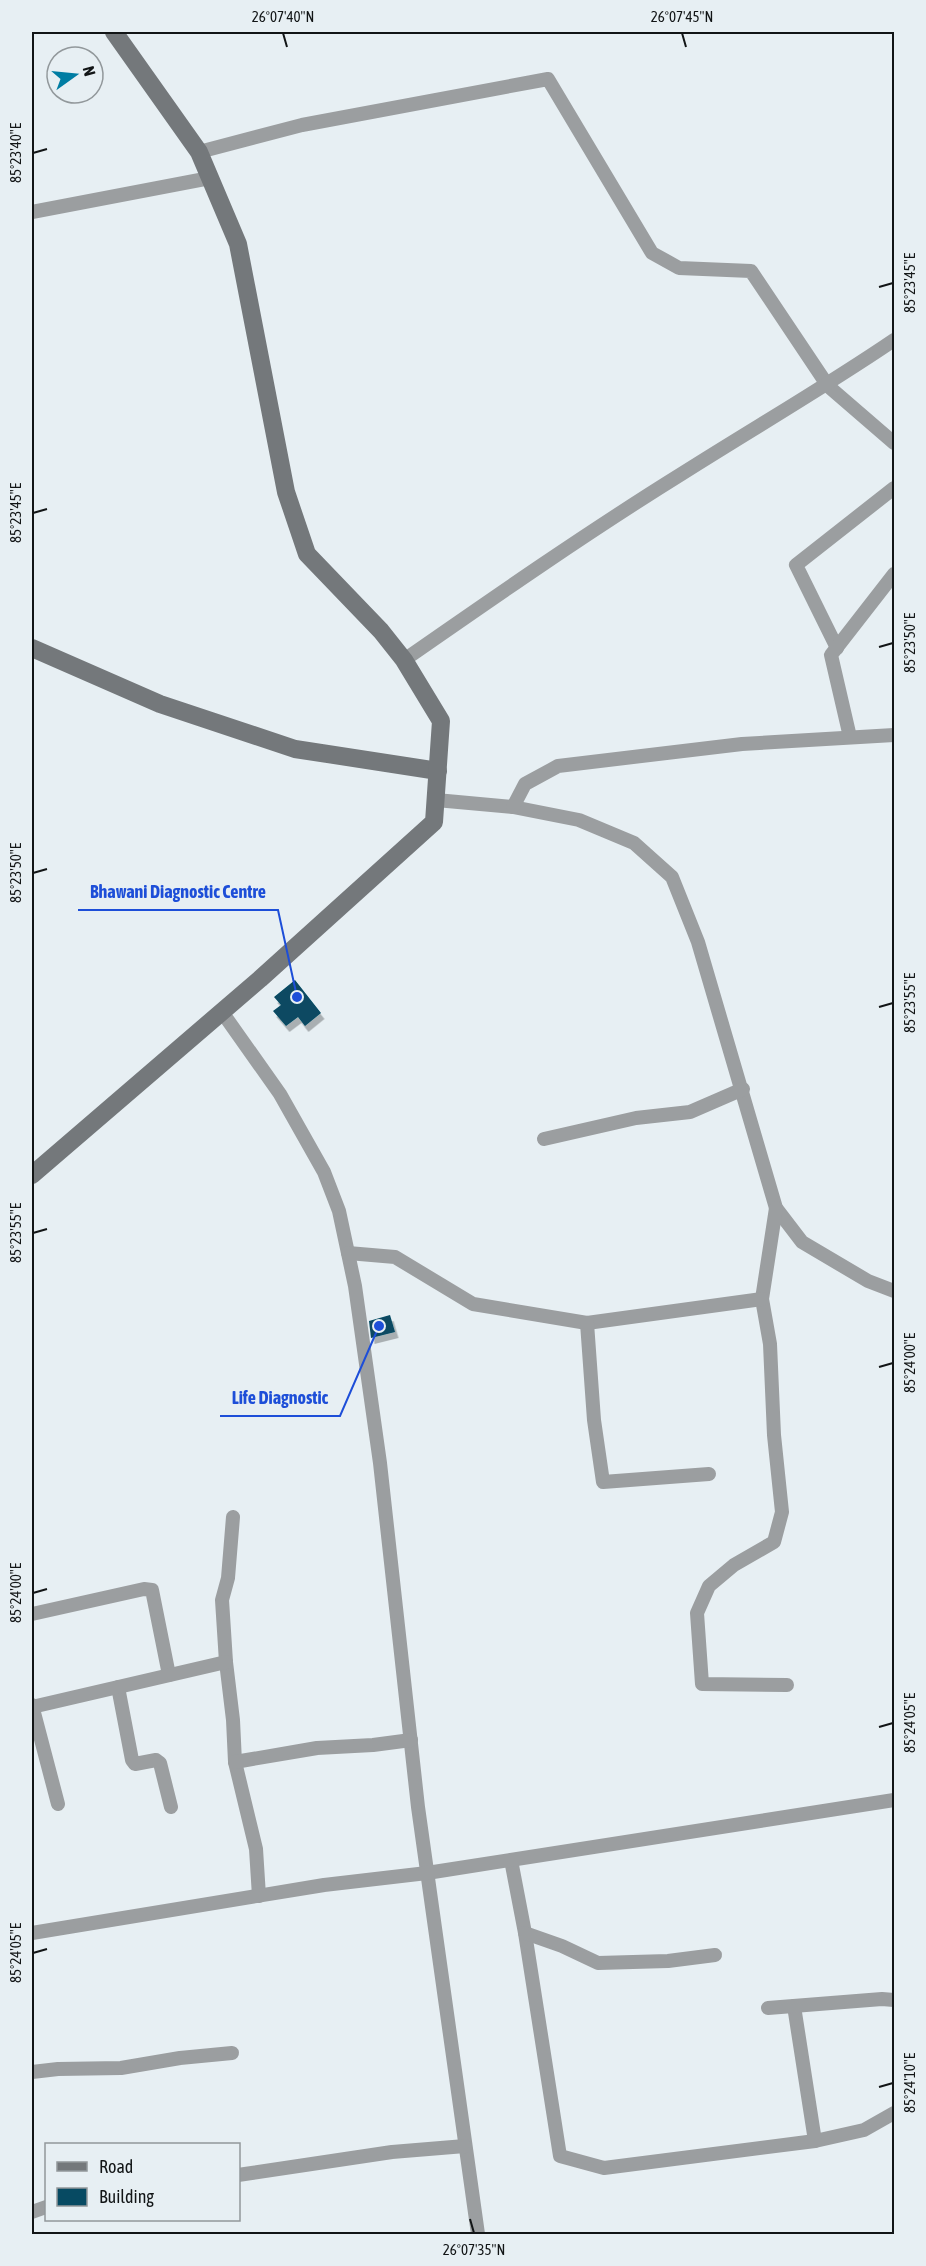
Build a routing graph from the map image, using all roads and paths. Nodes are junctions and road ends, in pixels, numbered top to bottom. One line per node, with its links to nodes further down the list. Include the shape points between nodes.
1 (119, 33): 2 (main road)
2 (200, 152): 3 (main road); 6 (street, via 302,125 548,79 652,253 679,267 751,271)
3 (210, 178): 4 (street); 12 (main road, via 238,244 286,492 307,554)
4 (32, 212)
5 (894, 340): 6 (street)
6 (828, 386): 7 (street); 12 (street, via 566,548)
7 (894, 443)
8 (894, 488): 11 (street, via 796,565)
9 (894, 574): 11 (street)
10 (32, 648): 15 (main road, via 160,704 295,749)
11 (837, 648): 14 (street, via 831,655)
12 (404, 660): 15 (main road, via 441,722)
13 (894, 735): 14 (street)
14 (850, 737): 17 (street, via 742,744 558,766 525,784)
15 (438, 771): 16 (main road)
16 (436, 800): 17 (street); 18 (main road, via 434,822)
17 (513, 807): 19 (street, via 579,819 634,843 672,877 698,942)
18 (222, 1012): 21 (main road); 23 (street, via 280,1094 324,1172 339,1211)
19 (743, 1089): 20 (street, via 690,1112 636,1118); 22 (street)
20 (544, 1139)
21 (32, 1175)
22 (776, 1208): 24 (street, via 802,1242 868,1281); 25 (street)
23 (348, 1253): 26 (street, via 395,1257 473,1304); 35 (street, via 380,1463)
24 (894, 1291)
25 (762, 1299): 26 (street); 32 (street, via 770,1344 782,1512 774,1542 734,1565 709,1586 697,1613 702,1684)
26 (586, 1323): 27 (street, via 603,1482)
27 (709, 1474)
28 (233, 1517): 30 (street, via 228,1578 222,1600)
29 (32, 1614): 31 (street, via 152,1590)
30 (226, 1662): 31 (street); 36 (street)
31 (170, 1675): 33 (street)
32 (787, 1685)
33 (118, 1687): 34 (street); 39 (street, via 132,1760 135,1764 156,1760 160,1763)
34 (32, 1706): 38 (street)
35 (411, 1740): 36 (street, via 317,1748); 41 (street)
36 (235, 1762): 42 (street, via 256,1849)
37 (894, 1800): 40 (street)
38 (58, 1804)
39 (171, 1807)
40 (511, 1860): 41 (street); 44 (street)
41 (427, 1873): 42 (street); 53 (street)
42 (259, 1896): 43 (street)
43 (32, 1933)
44 (525, 1933): 45 (street, via 598,1963); 52 (street, via 560,2156 604,2168)
45 (715, 1955)
46 (894, 2001): 47 (street)
47 (794, 2006): 48 (street); 52 (street)
48 (768, 2008)
49 (232, 2053): 50 (street, via 122,2068)
50 (32, 2072)
51 (894, 2113): 52 (street, via 864,2130)
52 (815, 2141)
53 (465, 2146): 54 (street, via 392,2152); 55 (street)
54 (240, 2175)
55 (478, 2235)

